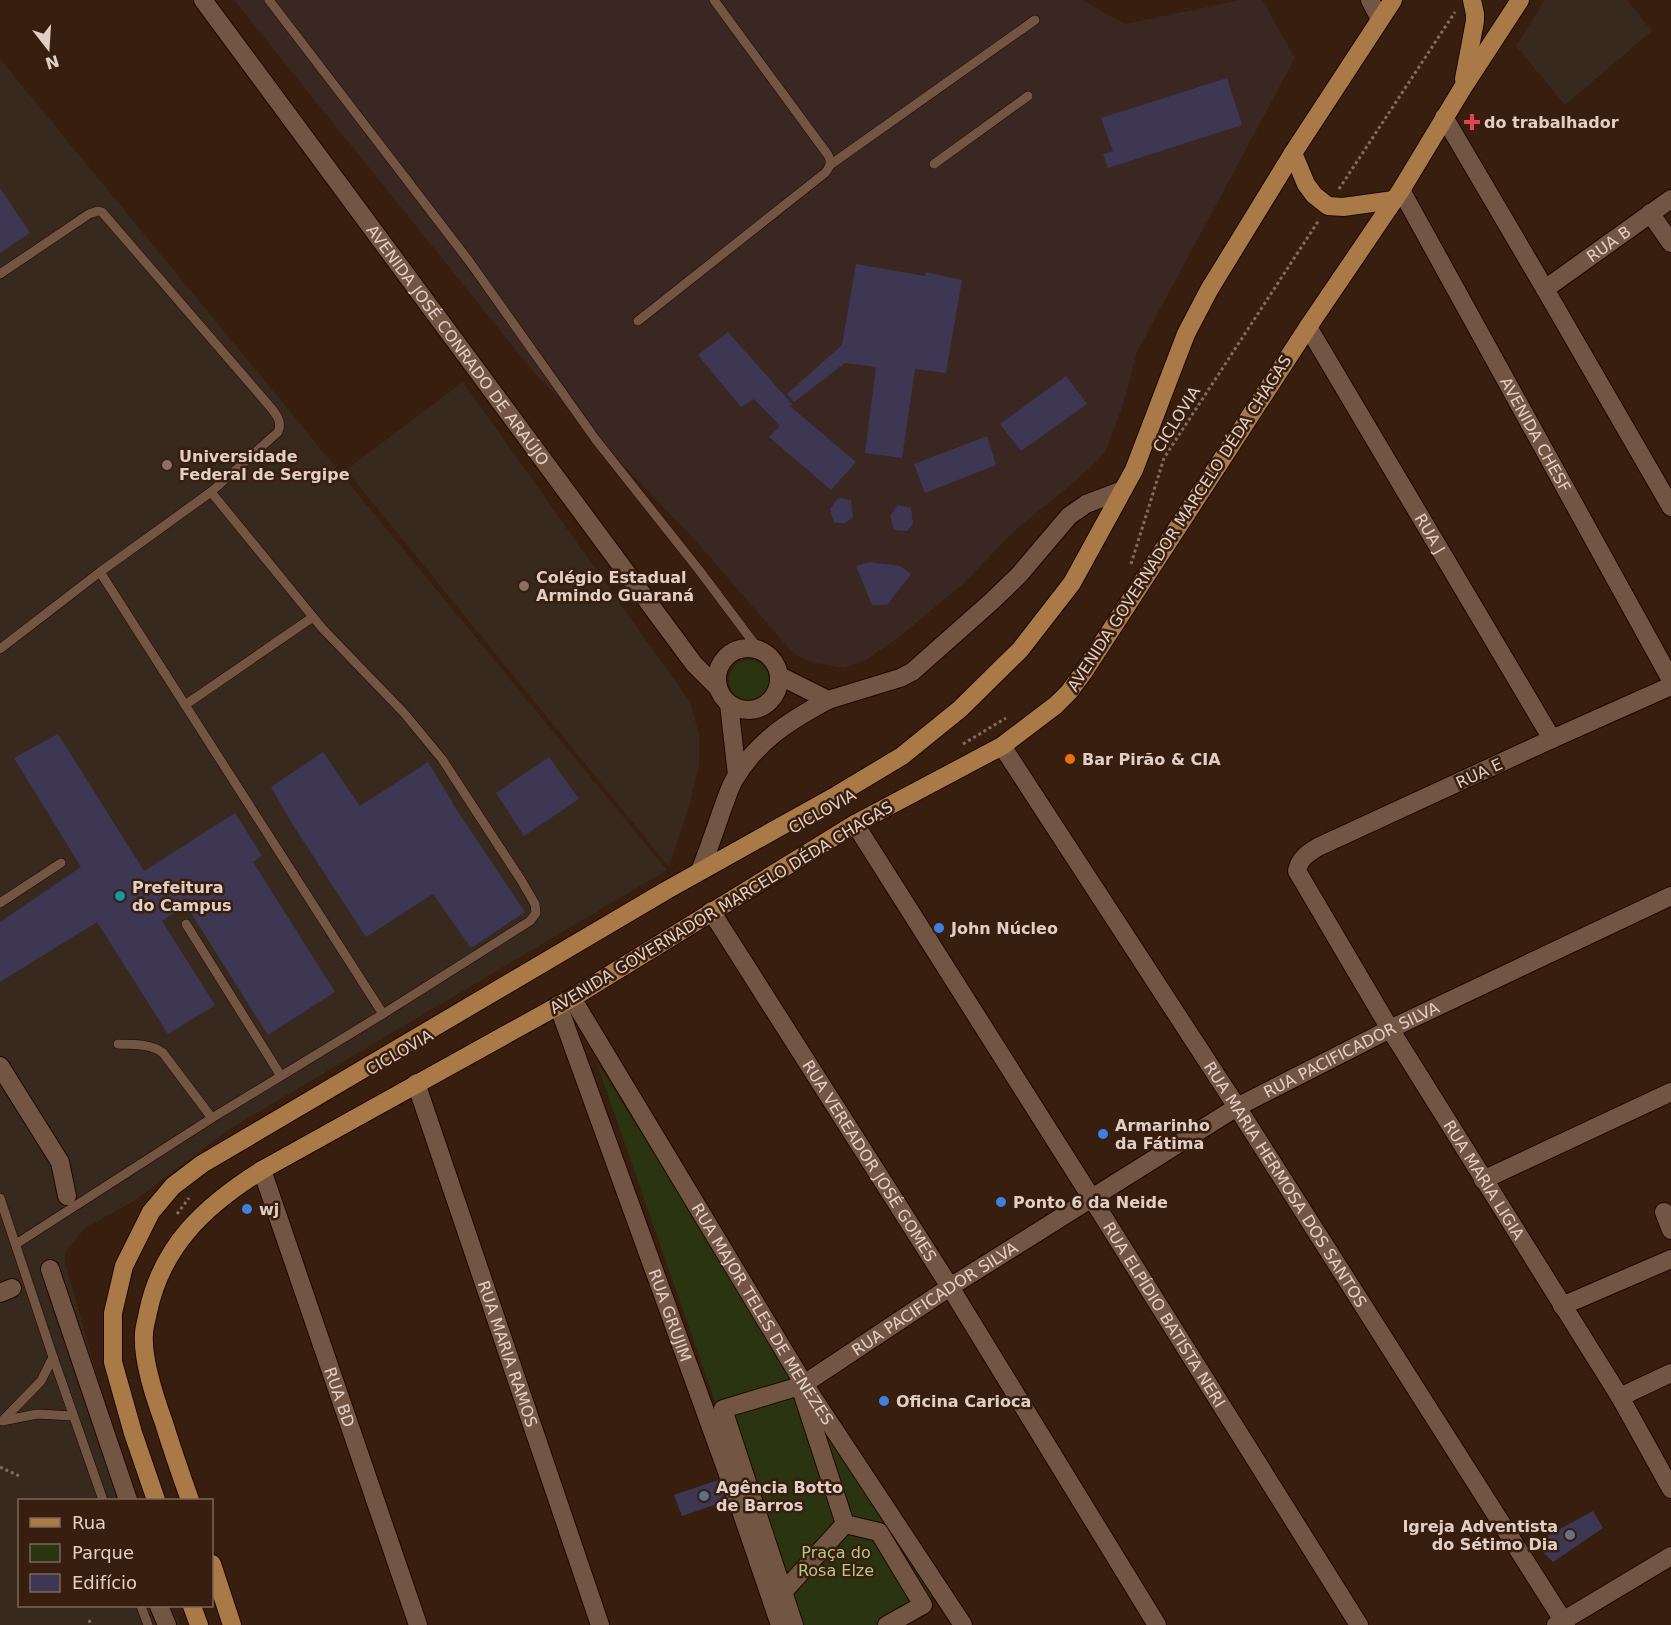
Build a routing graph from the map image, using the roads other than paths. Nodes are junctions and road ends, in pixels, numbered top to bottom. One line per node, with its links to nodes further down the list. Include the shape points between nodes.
1 (203, 0): 34 (street, AVENIDA JOSÉ CONRADO DE ARAÚJO, via 687,654)
2 (269, 0): 30 (lane, via 469,261 596,440)
3 (714, 0): 15 (lane, via 828,155)
4 (1370, 0): 8 (street)
5 (1393, 0): 8 (main road)
6 (1520, 0): 10 (main road, AVENIDA GOVERNADOR MARCELO DÉDA CHAGAS)
7 (1464, 5): 10 (main road, via 1475,14)
8 (1380, 19): 13 (main road)
9 (1035, 20): 15 (lane)
10 (1461, 89): 12 (main road, AVENIDA GOVERNADOR MARCELO DÉDA CHAGAS)
11 (1028, 96): 14 (lane)
12 (1444, 117): 16 (main road, AVENIDA GOVERNADOR MARCELO DÉDA CHAGAS); 21 (street)
13 (1293, 153): 16 (main road, via 1306,184 1328,206 1349,206); 24 (main road, via 1196,314)
14 (934, 164)
15 (830, 165): 22 (lane, via 825,173)
16 (1398, 195): 23 (main road, AVENIDA GOVERNADOR MARCELO DÉDA CHAGAS); 32 (street, AVENIDA CHESF)
17 (1671, 199): 18 (street, RUA B)
18 (1650, 213): 19 (street); 21 (street, RUA B)
19 (1671, 243)
20 (0, 274): 25 (lane, via 89,214 98,211 105,215 280,421 278,432)
21 (1545, 289): 26 (street)
22 (638, 321)
23 (1308, 327): 38 (street, RUA J); 39 (main road, AVENIDA GOVERNADOR MARCELO DÉDA CHAGAS, via 1069,692)
24 (1123, 490): 35 (street, via 1086,504 1069,516 1020,574 912,672); 43 (main road, via 1072,584 1020,650 960,709 902,756)
25 (210, 492): 27 (lane); 28 (lane)
26 (1671, 507)
27 (100, 572): 29 (lane); 37 (lane)
28 (313, 617): 37 (lane); 50 (lane, via 442,759 536,909 530,921)
29 (0, 649)
30 (759, 650): 31 (street, via 771,657); 34 (street, via 752,647 731,652 719,668)
31 (780, 676): 35 (street); 36 (street, via 779,687 766,705 748,710)
32 (1671, 680)
33 (1671, 687): 38 (street, RUA E)
34 (718, 688): 36 (street)
35 (828, 700): 40 (street, via 795,718 758,747)
36 (729, 704): 40 (street)
37 (184, 705): 50 (lane)
38 (1552, 739): 44 (street, RUA E, via 1318,847 1302,859)
39 (1002, 746): 41 (main road, AVENIDA GOVERNADOR MARCELO DÉDA CHAGAS); 57 (street, RUA MARIA HERMOSA DOS SANTOS)
40 (737, 775): 43 (street)
41 (855, 824): 47 (main road, AVENIDA GOVERNADOR MARCELO DÉDA CHAGAS); 62 (street, RUA ELPÍDIO BATISTA NERI)
42 (61, 863): 46 (lane)
43 (700, 871): 80 (main road, via 202,1164 173,1186 151,1212 124,1266 113,1313 113,1362)
44 (1297, 871): 51 (street, RUA MARIA LIGIA)
45 (1671, 896): 51 (street, RUA PACIFICADOR SILVA)
46 (0, 903)
47 (711, 910): 49 (main road, AVENIDA GOVERNADOR MARCELO DÉDA CHAGAS); 69 (street, RUA VEREADOR JOSÉ GOMES)
48 (186, 924): 54 (lane)
49 (565, 1001): 55 (main road, AVENIDA GOVERNADOR MARCELO DÉDA CHAGAS); 73 (street, RUA MAJOR TELES DE MENEZES); 97 (street, RUA GRUJIM)
50 (383, 1014): 54 (lane)
51 (1390, 1029): 57 (street, RUA PACIFICADOR SILVA); 60 (street, RUA MARIA LIGIA)
52 (118, 1044): 58 (lane, via 158,1049)
53 (0, 1066): 61 (street, via 60,1162)
54 (282, 1076): 58 (lane)
55 (416, 1083): 59 (main road, AVENIDA GOVERNADOR MARCELO DÉDA CHAGAS); 96 (street, RUA MARIA RAMOS)
56 (1671, 1092): 60 (street)
57 (1237, 1107): 62 (street, RUA PACIFICADOR SILVA); 90 (street, RUA MARIA HERMOSA DOS SANTOS)
58 (212, 1118): 66 (lane)
59 (262, 1170): 81 (main road, AVENIDA GOVERNADOR MARCELO DÉDA CHAGAS, via 196,1220 177,1244 163,1266 143,1335 149,1376); 95 (street, RUA BD)
60 (1483, 1180): 70 (street, RUA MARIA LIGIA)
61 (68, 1196)
62 (1091, 1197): 69 (street, RUA PACIFICADOR SILVA); 103 (street, RUA ELPÍDIO BATISTA NERI)
63 (0, 1198): 66 (lane)
64 (1664, 1212): 65 (street)
65 (1671, 1230)
66 (16, 1244): 71 (lane)
67 (1671, 1259): 70 (street)
68 (50, 1269): 79 (street)
69 (950, 1287): 73 (street, RUA PACIFICADOR SILVA); 102 (street, RUA VEREADOR JOSÉ GOMES)
70 (1562, 1306): 74 (street, RUA MARIA LIGIA)
71 (53, 1357): 75 (lane); 76 (lane, via 41,1381)
72 (1671, 1373): 74 (street)
73 (804, 1384): 86 (street, RUA MAJOR TELES DE MENEZES)
74 (1620, 1397): 77 (street, RUA MARIA LIGIA)
75 (73, 1416): 76 (lane, via 37,1414); 78 (lane)
76 (2, 1421)
77 (1671, 1489)
78 (104, 1499)
79 (128, 1499)
80 (156, 1499)
81 (190, 1499)
82 (845, 1524): 85 (street); 85 (street, via 800,1386 723,1409); 99 (street, via 879,1532 923,1605)
83 (1671, 1556): 90 (street)
84 (213, 1567): 94 (main road)
85 (783, 1592): 98 (street)
86 (949, 1603): 100 (street); 101 (street, RUA MAJOR TELES DE MENEZES)
87 (142, 1607): 91 (lane)
88 (160, 1607): 92 (street)
89 (193, 1607): 93 (main road)
90 (1562, 1623)
91 (148, 1625)
92 (167, 1625)
93 (199, 1625)
94 (232, 1625)
95 (418, 1625)
96 (600, 1625)
97 (780, 1625)
98 (794, 1625)
99 (887, 1625)
100 (910, 1625)
101 (963, 1625)
102 (1157, 1625)
103 (1359, 1625)

